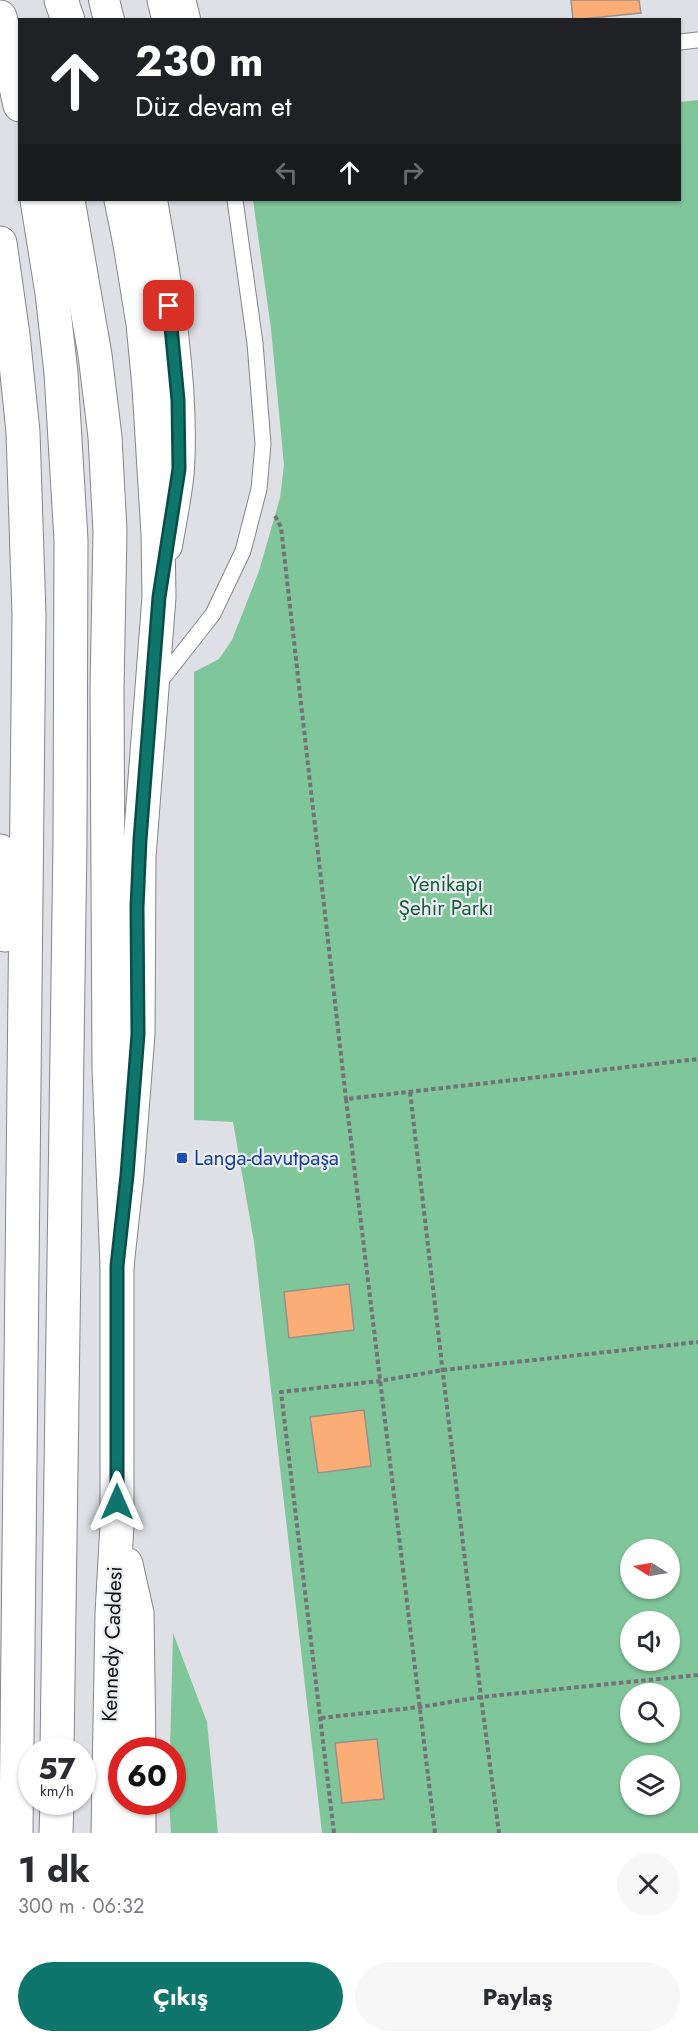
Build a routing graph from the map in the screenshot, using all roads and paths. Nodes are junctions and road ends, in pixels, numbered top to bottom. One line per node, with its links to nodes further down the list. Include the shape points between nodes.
1 (16, 0): 7 (main road)
2 (61, 0): 8 (main road)
3 (104, 0): 9 (street)
4 (164, 0): 10 (main road)
5 (188, 0): 11 (lane)
6 (0, 17): 14 (main road)
7 (21, 18)
8 (67, 18)
9 (108, 18)
10 (168, 18)
11 (192, 18)
12 (698, 40): 13 (lane)
13 (681, 42)
14 (18, 96)
15 (37, 201): 38 (main road, via 61,374 71,540)
16 (68, 201): 29 (main road, via 95,355 105,436 110,531 108,1026)
17 (121, 201): 22 (main road, Kennedy Caddesi, via 143,324 157,511)
18 (153, 201): 22 (street, via 167,282 178,400 179,469)
19 (235, 201): 21 (lane, via 255,343 263,444)
20 (0, 243): 26 (main road, via 23,432 27,524)
21 (259, 489): 23 (lane, via 243,551 213,614); 28 (path, via 281,527)
22 (159, 597): 23 (main road, Kennedy Caddesi)
23 (152, 691): 29 (main road, Kennedy Caddesi, via 139,857 138,1034)
24 (0, 851): 26 (main road, via 7,981)
25 (698, 1059): 27 (path)
26 (25, 1091): 42 (main road)
27 (410, 1092): 28 (path); 31 (path)
28 (346, 1099): 32 (path)
29 (117, 1266): 33 (main road, Kennedy Caddesi)
30 (698, 1342): 31 (path)
31 (443, 1370): 32 (path); 35 (path)
32 (380, 1381): 36 (path); 37 (path, via 281,1392)
33 (117, 1524): 39 (main road, via 137,1613); 44 (main road, Kennedy Caddesi)
34 (698, 1675): 35 (path)
35 (481, 1697): 36 (path); 48 (path)
36 (420, 1707): 37 (path); 47 (path)
37 (321, 1718): 46 (path)
38 (57, 1737)
39 (140, 1737)
40 (57, 1815): 43 (main road)
41 (139, 1815): 45 (main road)
42 (16, 1833)
43 (56, 1833)
44 (108, 1833)
45 (139, 1833)
46 (334, 1833)
47 (435, 1833)
48 (500, 1833)

